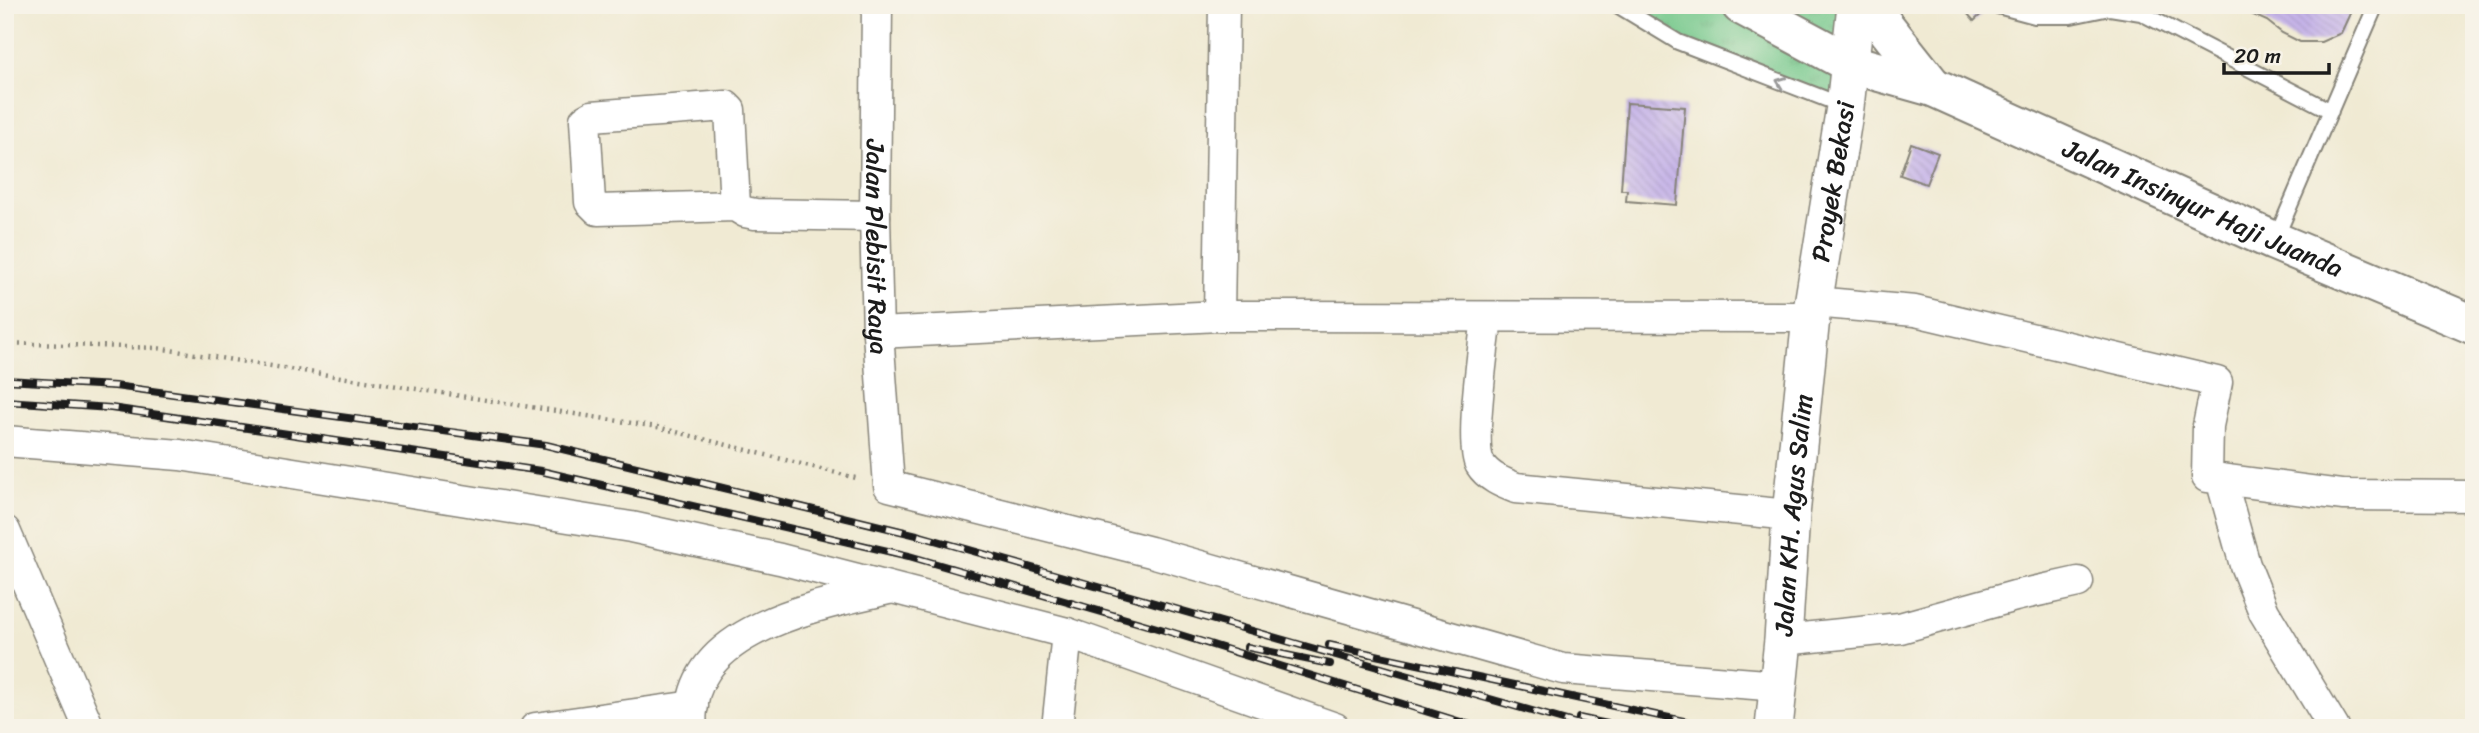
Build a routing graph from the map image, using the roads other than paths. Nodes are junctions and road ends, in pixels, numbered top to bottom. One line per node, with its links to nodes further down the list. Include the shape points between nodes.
1 (877, 5): 14 (street, Jalan Plebisit Raya)
2 (1224, 5): 17 (street)
3 (1617, 5): 11 (lane, one-way to 3, via 1678,42)
4 (1741, 5): 9 (main road, Jalan Insinyur Haji Juanda)
5 (1856, 5): 9 (street, Proyek Bekasi)
6 (1868, 5): 10 (main road, Jalan Insinyur Haji Juanda)
7 (1994, 5): 12 (lane, via 2035,16 2071,16 2110,8 2140,13)
8 (2376, 5): 12 (lane)
9 (1851, 64): 10 (main road, Jalan Insinyur Haji Juanda); 11 (street, Proyek Bekasi)
10 (1933, 87): 15 (main road, Jalan Insinyur Haji Juanda)
11 (1845, 107): 16 (street, Proyek Bekasi)
12 (2331, 111): 15 (lane)
13 (735, 206): 13 (street, via 594,209 585,120 726,106 730,110); 14 (street, via 755,214)
14 (875, 216): 20 (street, Jalan Plebisit Raya)
15 (2274, 241): 19 (main road, Jalan Insinyur Haji Juanda)
16 (1813, 309): 18 (street); 22 (street, via 1916,311 2217,382 2208,426 2207,477); 24 (street, Jalan KH. Agus Salim)
17 (1219, 316): 18 (street); 20 (street)
18 (1487, 317): 24 (street, via 1476,433 1479,463 1496,480 1516,488)
19 (2474, 325)
20 (878, 332): 30 (street, Jalan Plebisit Raya, via 889,486 1151,552 1563,669)
21 (5, 441): 27 (street, via 180,455 631,527)
22 (2221, 480): 23 (street, via 2342,495); 37 (street, via 2245,565 2264,612)
23 (2474, 495)
24 (1791, 515): 29 (street, Jalan KH. Agus Salim)
25 (5, 531): 33 (street)
26 (2078, 582): 29 (street, via 1900,628)
27 (893, 589): 28 (street); 31 (street, via 803,609 746,635 704,672 696,688)
28 (1067, 633): 32 (street); 35 (street)
29 (1783, 640): 30 (street, Jalan KH. Agus Salim)
30 (1779, 686): 36 (street, Jalan KH. Agus Salim)
31 (692, 717): 34 (street)
32 (1316, 724)
33 (89, 728)
34 (536, 728)
35 (1056, 728)
36 (1774, 728)
37 (2334, 728)

